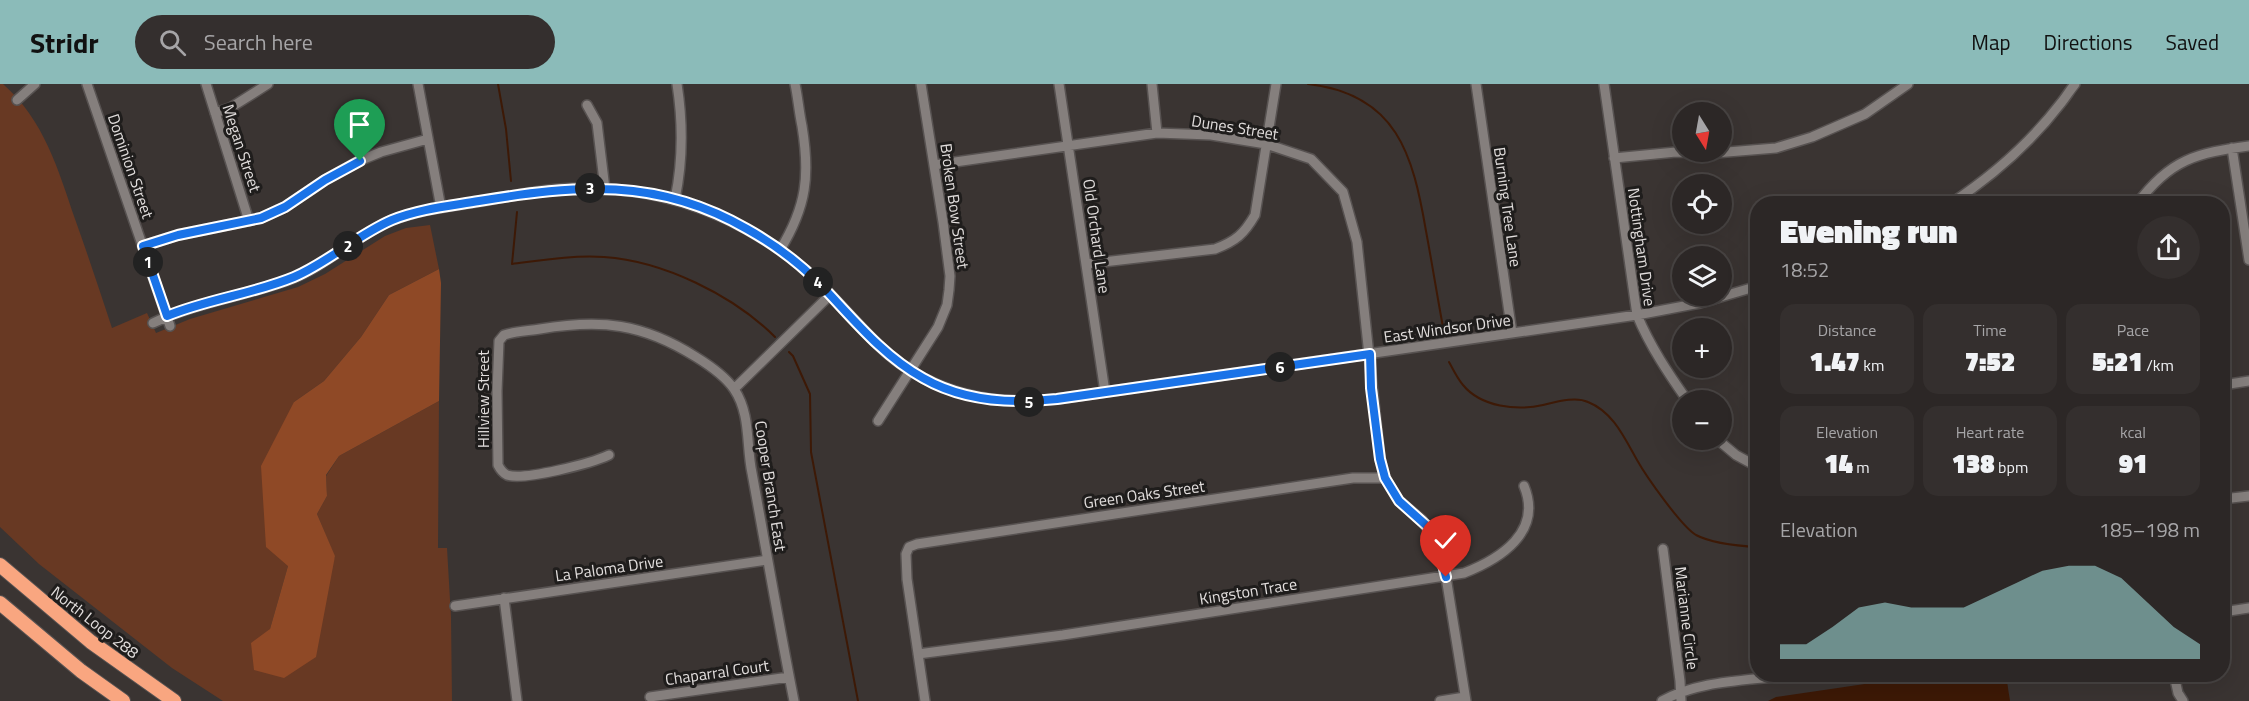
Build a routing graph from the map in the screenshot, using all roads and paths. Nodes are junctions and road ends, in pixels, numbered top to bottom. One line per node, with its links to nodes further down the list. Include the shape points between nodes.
1 (34, 84): 16 (street)
2 (87, 84): 33 (street, Dominion Street)
3 (206, 84): 18 (street, Megan Street)
4 (268, 84): 18 (street)
5 (418, 84): 20 (street)
6 (677, 84): 30 (street, via 682,127)
7 (795, 84): 34 (street, via 807,179 798,217)
8 (921, 84): 26 (street, Broken Bow Street)
9 (1059, 84): 22 (street, Old Orchard Lane)
10 (1152, 84): 19 (street)
11 (1276, 84): 21 (street)
12 (1476, 84): 42 (street, Burning Tree Lane)
13 (1604, 84): 25 (street, Nottingham Drive)
14 (1908, 84): 25 (street, via 1865,114 1776,148)
15 (2075, 84): 28 (street, via 2024,144)
16 (17, 100)
17 (587, 105): 27 (street, via 597,123)
18 (215, 113): 32 (street, Megan Street)
19 (1157, 133): 21 (street, Dunes Street, via 1210,135); 22 (street, Dunes Street)
20 (428, 139): 31 (street); 32 (street, via 360,161 285,207)
21 (1266, 144): 36 (street, via 1255,215 1245,232 1231,243 1215,249); 44 (street, Dunes Street, via 1311,159 1343,192 1357,243)
22 (1068, 145): 26 (street, Dunes Street); 36 (street, Old Orchard Lane)
23 (2249, 146): 24 (street)
24 (2232, 148): 29 (street, via 2197,155 2176,165); 35 (street)
25 (1614, 158): 39 (street, Nottingham Drive)
26 (934, 165): 45 (street, Broken Bow Street, via 949,290 938,327)
27 (605, 189): 30 (street, East Windsor Drive, via 636,190); 31 (street, East Windsor Drive, via 552,190)
28 (1961, 196)
29 (2143, 196)
30 (675, 199): 34 (street, East Windsor Drive, via 716,213)
31 (441, 208): 40 (street, East Windsor Drive, via 388,222 291,279)
32 (249, 221): 33 (street)
33 (143, 246): 40 (street, Dominion Street)
34 (780, 250): 38 (street, East Windsor Drive)
35 (2249, 260)
36 (1086, 264): 50 (street, Old Orchard Lane)
37 (1750, 288): 39 (street, East Windsor Drive)
38 (830, 295): 45 (street, East Windsor Drive); 48 (street)
39 (1637, 315): 42 (street, East Windsor Drive); 49 (street, Nottingham Drive)
40 (168, 321): 41 (street, East Windsor Drive)
41 (153, 323)
42 (1512, 333): 44 (street, East Windsor Drive)
43 (499, 341): 48 (street, Cooper Branch East, via 513,332 561,324 593,322 621,326 676,345 709,366); 53 (street, Hillview Street, via 498,465 502,472 520,476 574,468)
44 (1370, 354): 50 (street, East Windsor Drive); 55 (street, Dunes Street, via 1371,388)
45 (911, 371): 50 (street, East Windsor Drive, via 948,389 1007,402); 51 (street, Broken Bow Street)
46 (2249, 381): 47 (street)
47 (2230, 384)
48 (734, 389): 60 (street, Cooper Branch East, via 748,429)
49 (1680, 390)
50 (1105, 392)
51 (878, 421)
52 (1731, 450): 54 (street)
53 (609, 455)
54 (1750, 462)
55 (1385, 478): 62 (street, Dunes Street, via 1399,501 1427,526 1438,545); 68 (street, Green Oaks Street, via 1353,478 1123,511 909,547 907,579)
56 (1524, 486): 62 (street, Kingston Trace, via 1528,496 1527,520 1516,540 1478,569)
57 (2249, 496): 58 (street)
58 (2230, 498)
59 (1663, 549): 73 (street, Marianne Circle)
60 (767, 560): 63 (street, La Paloma Drive); 69 (street, Cooper Branch East)
61 (0, 565): 76 (highway, North Loop 288, via 92,642)
62 (1446, 577): 68 (street, Kingston Trace); 74 (street, Dunes Street)
63 (504, 598): 65 (street, La Paloma Drive); 77 (street)
64 (0, 603): 75 (highway)
65 (455, 606)
66 (2249, 608): 67 (street)
67 (2230, 611)
68 (918, 654): 79 (street)
69 (789, 677): 72 (street, Chaparral Court); 78 (street, Cooper Branch East)
70 (1750, 680): 73 (street, via 1701,687)
71 (2176, 682): 82 (street)
72 (650, 697)
73 (1681, 697): 81 (street)
74 (1465, 699): 80 (street)
75 (123, 701)
76 (174, 701)
77 (517, 701)
78 (794, 701)
79 (925, 701)
80 (1440, 701)
81 (1662, 701)
82 (2183, 701)

